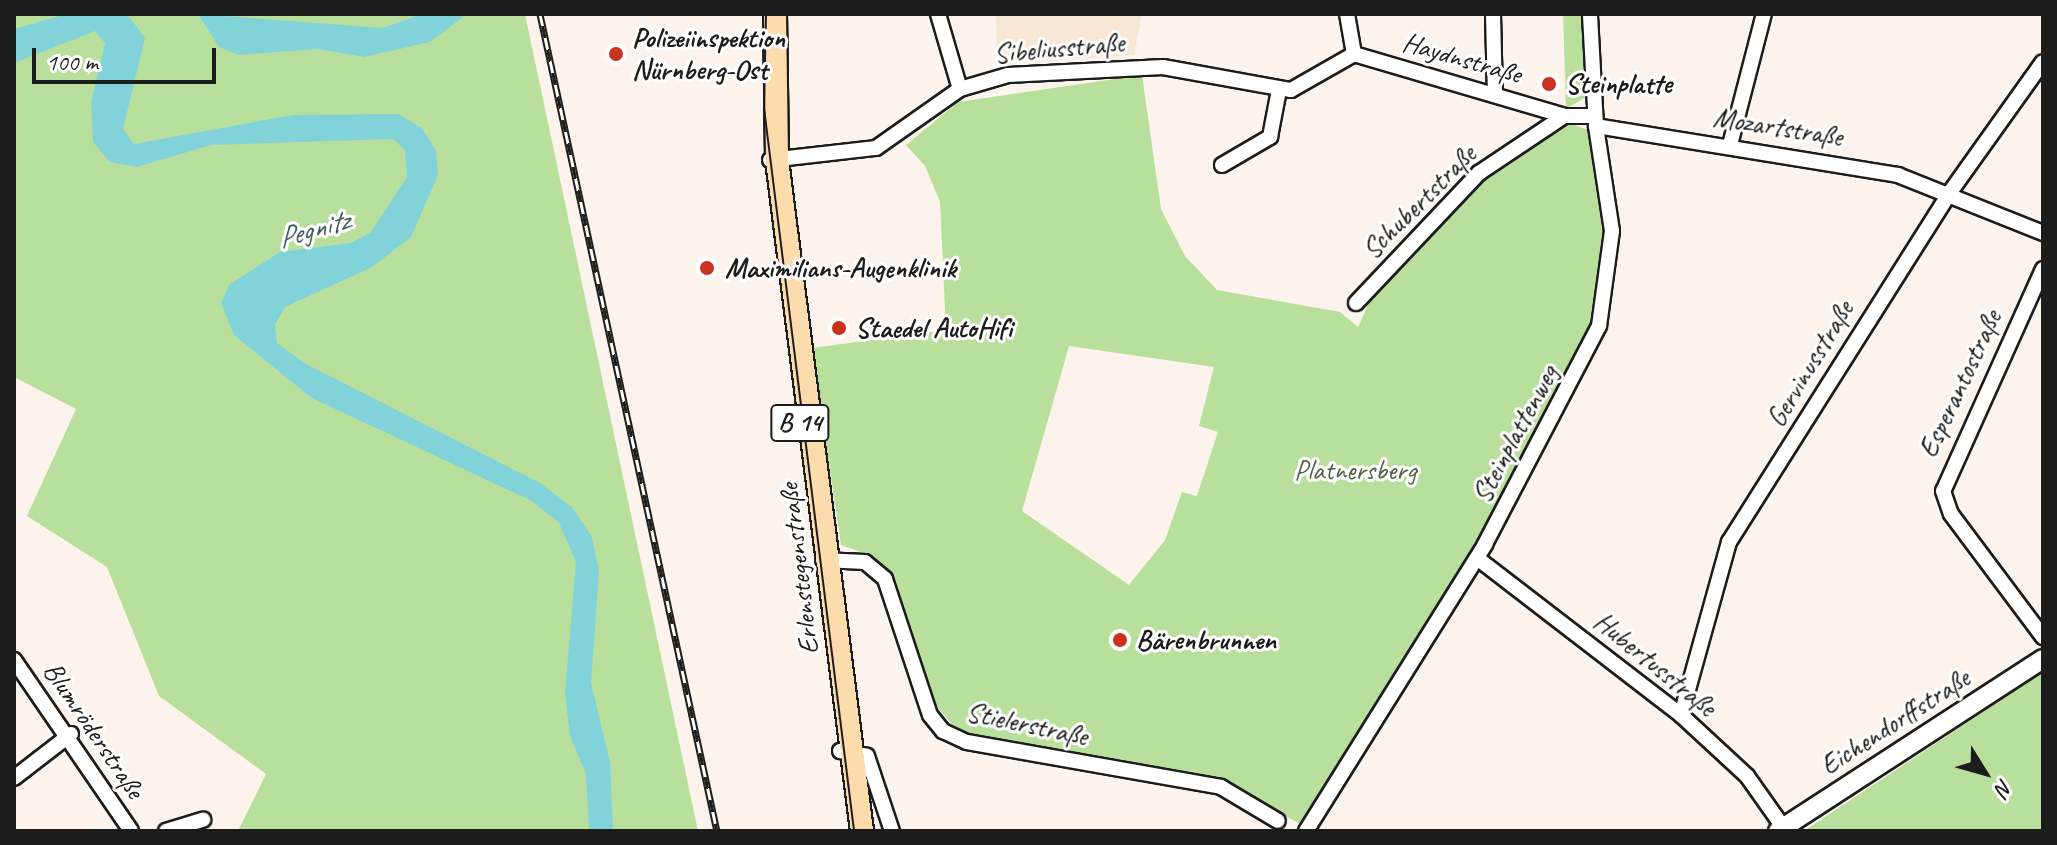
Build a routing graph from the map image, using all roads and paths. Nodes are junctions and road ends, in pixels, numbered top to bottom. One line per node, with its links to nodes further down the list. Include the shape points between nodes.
1 (763, 14): 16 (main road, Erlenstegenstraße / B 14)
2 (775, 14): 16 (main road, Erlenstegenstraße / B 14)
3 (938, 14): 10 (street)
4 (1347, 14): 8 (street)
5 (1493, 14): 12 (street)
6 (1590, 14): 14 (street, Steinplattenweg)
7 (1764, 14): 15 (street)
8 (1354, 54): 11 (street, Sibeliusstraße, via 1302,86); 12 (street, Haydnstraße)
9 (2042, 66): 18 (street, Gervinusstraße)
10 (960, 89): 11 (street, Sibeliusstraße, via 1008,75 1142,66); 16 (street, Sibeliusstraße, via 888,143)
11 (1279, 90): 17 (street, via 1270,137)
12 (1495, 95): 13 (street, Haydnstraße)
13 (1564, 116): 14 (street, Haydnstraße); 21 (street, Schubertstraße, via 1479,173)
14 (1595, 121): 15 (street, Mozartstraße); 22 (street, Steinplattenweg, via 1612,231 1608,291 1584,359)
15 (1730, 145): 18 (street, Mozartstraße, via 1887,173)
16 (772, 160): 23 (main road, Erlenstegenstraße / B 14)
17 (1222, 165)
18 (1948, 195): 19 (street, Mozartstraße); 27 (street, Gervinusstraße, via 1729,542)
19 (2043, 233)
20 (2043, 269): 24 (street, Esperantostraße, via 1943,491 1951,514)
21 (1356, 303)
22 (1477, 558): 27 (street, Hubertusstraße); 39 (street, Steinplattenweg)
23 (824, 559): 29 (main road, Erlenstegenstraße / B 14); 32 (street, Stielerstraße, via 865,562 885,579 930,715 943,731 967,742 1221,787)
24 (2043, 637)
25 (2043, 659): 33 (street, Eichendorffstraße)
26 (14, 660): 28 (street, Blumröderstraße)
27 (1681, 715): 33 (street, Hubertusstraße, via 1747,776)
28 (71, 734): 30 (street); 34 (street, Blumröderstraße)
29 (845, 750): 36 (main road, Erlenstegenstraße / B 14); 37 (main road, Erlenstegenstraße / B 14); 38 (street, via 869,760)
30 (14, 778)
31 (203, 820): 35 (street)
32 (1278, 821)
33 (1783, 830)
34 (131, 831)
35 (166, 831)
36 (851, 831)
37 (862, 831)
38 (892, 831)
39 (1306, 831)

